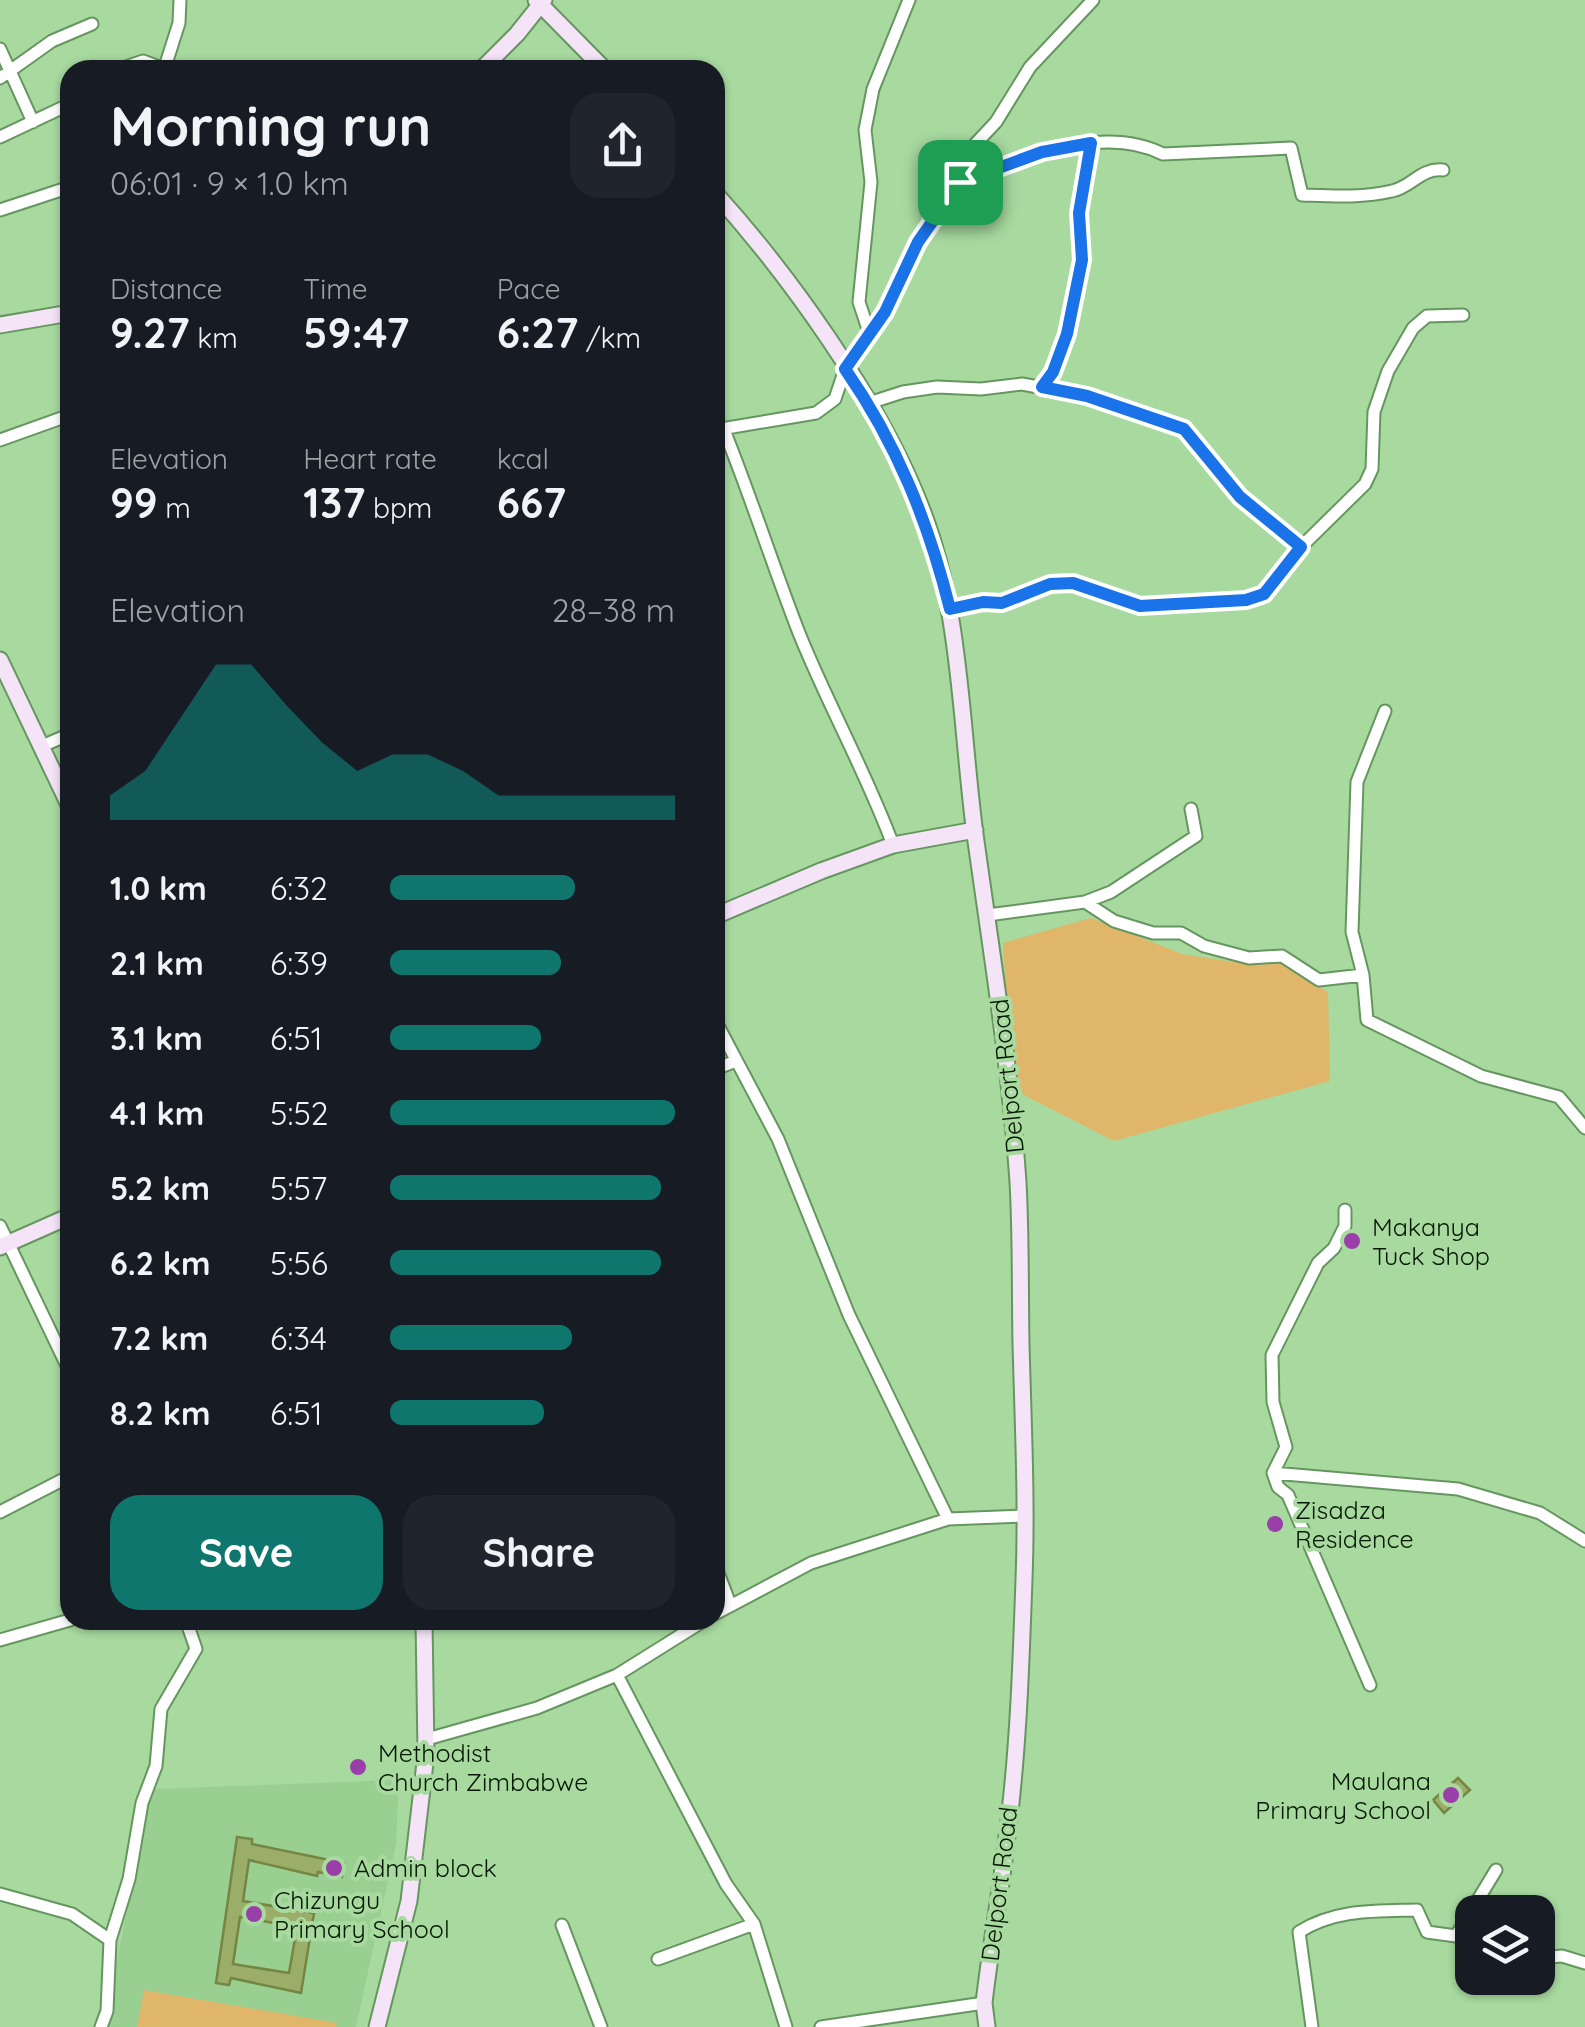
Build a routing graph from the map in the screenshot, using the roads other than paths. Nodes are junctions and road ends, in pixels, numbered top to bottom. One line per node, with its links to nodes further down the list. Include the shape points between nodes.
1 (180, 0): 7 (street)
2 (909, 0): 23 (street, via 873,89 865,130 871,182 859,302)
3 (1093, 0): 16 (street, via 1030,68 966,154)
4 (540, 2): 8 (street); 9 (street)
5 (92, 24): 10 (street, via 52,42)
6 (0, 49): 10 (street)
7 (167, 60)
8 (490, 60)
9 (595, 60)
10 (5, 76): 12 (street)
11 (60, 109): 12 (street)
12 (34, 122): 13 (street)
13 (0, 137)
14 (1091, 143): 15 (street, via 1145,145 1162,154 1291,148 1302,195 1393,191 1426,170); 16 (street, via 1042,152); 25 (street, via 1079,213 1082,260 1067,334)
15 (1443, 170)
16 (960, 182): 23 (street, via 918,242 902,283)
17 (60, 190): 19 (street)
18 (725, 205): 24 (street, Delport Road)
19 (0, 210)
20 (60, 315): 22 (street)
21 (1462, 315): 31 (street, via 1427,316 1413,328 1374,412 1372,469 1365,484)
22 (0, 325)
23 (870, 332): 24 (street)
24 (845, 369): 26 (street, Delport Road); 28 (street, via 835,398 816,413)
25 (1042, 387): 26 (street, via 936,387); 31 (street, via 1184,429 1240,497)
26 (869, 404): 32 (street, Delport Road, via 918,499)
27 (60, 419): 29 (street)
28 (725, 429)
29 (0, 440)
30 (725, 443): 40 (street, via 800,636)
31 (1301, 547): 32 (street, via 1264,594 1246,600 1140,606 1073,583)
32 (950, 609): 39 (street, Delport Road)
33 (0, 660): 36 (street)
34 (1386, 711): 44 (street, via 1357,782 1352,932)
35 (60, 738): 36 (street)
36 (42, 746): 37 (street)
37 (60, 785)
38 (1191, 809): 41 (street, via 1196,836)
39 (975, 830): 40 (street); 43 (street, Delport Road)
40 (893, 845): 42 (street)
41 (1085, 902): 43 (street); 44 (street, via 1114,921 1153,933 1180,933 1249,958 1282,956 1318,980)
42 (725, 912)
43 (988, 915): 57 (street, Delport Road, via 1018,1186)
44 (1363, 974): 48 (street, via 1367,1020 1481,1076 1560,1097)
45 (725, 1040): 46 (street)
46 (736, 1061): 47 (street); 58 (street, via 788,1160 849,1315)
47 (725, 1065)
48 (1585, 1128)
49 (1346, 1210): 54 (street, via 1334,1248 1318,1263 1272,1356 1273,1402 1286,1447)
50 (60, 1221): 52 (street)
51 (0, 1226): 52 (street)
52 (4, 1246): 53 (street)
53 (60, 1353)
54 (1273, 1473): 59 (street, via 1458,1489 1540,1513); 69 (street)
55 (60, 1481): 56 (street)
56 (0, 1512)
57 (1025, 1516): 58 (street); 81 (street, Delport Road, via 1016,1736)
58 (948, 1518): 61 (street, via 811,1563)
59 (1585, 1541)
60 (725, 1591): 61 (street)
61 (730, 1604): 62 (street)
62 (725, 1607)
63 (60, 1623): 67 (street)
64 (190, 1630): 77 (street, via 196,1649 161,1709 156,1766)
65 (424, 1630): 70 (street)
66 (689, 1630): 68 (street)
67 (0, 1640)
68 (616, 1676): 70 (street, via 537,1708); 74 (street, via 726,1884)
69 (1370, 1686)
70 (427, 1739): 83 (street, via 408,1901)
71 (1496, 1870): 73 (street)
72 (0, 1894): 77 (street, via 72,1914)
73 (1481, 1895)
74 (754, 1924): 79 (street); 85 (street)
75 (562, 1925): 84 (street)
76 (1455, 1936): 88 (street, via 1427,1932 1417,1910 1343,1913 1299,1932)
77 (110, 1940): 82 (street)
78 (1555, 1957): 80 (street)
79 (658, 1960)
80 (1585, 1963)
81 (984, 2003): 86 (street); 87 (street, Delport Road)
82 (101, 2027)
83 (377, 2027)
84 (600, 2027)
85 (786, 2027)
86 (822, 2027)
87 (987, 2027)
88 (1312, 2027)

